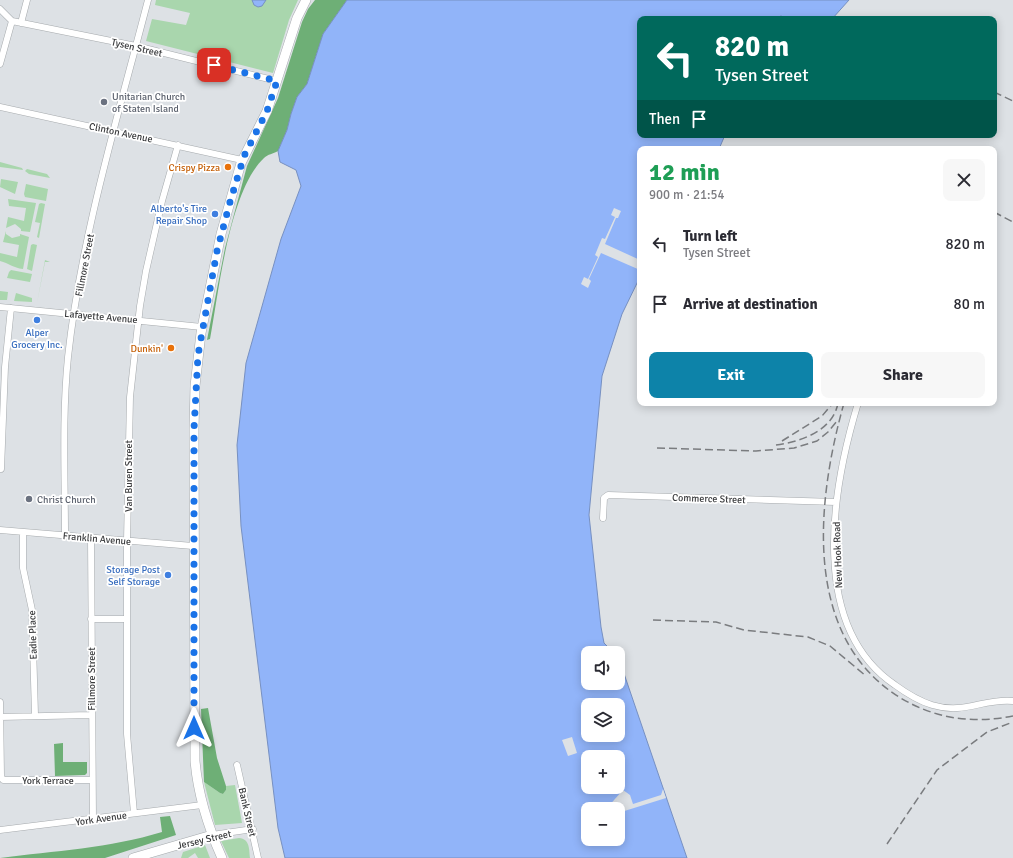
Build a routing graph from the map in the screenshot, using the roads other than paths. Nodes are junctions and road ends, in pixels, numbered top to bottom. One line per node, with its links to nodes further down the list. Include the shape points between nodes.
1 (27, 0): 6 (street)
2 (148, 0): 7 (street, Fillmore Street)
3 (306, 0): 9 (main road, via 297,18)
4 (0, 8): 5 (street)
5 (12, 21): 6 (street, Tysen Street); 8 (street)
6 (21, 23): 7 (street, Tysen Street)
7 (136, 46): 9 (street, Tysen Street); 11 (street, Fillmore Street)
8 (0, 64)
9 (277, 81): 13 (main road, via 267,111)
10 (0, 107): 11 (street, Clinton Avenue)
11 (114, 130): 12 (street, Clinton Avenue); 16 (street, Fillmore Street, via 94,211)
12 (178, 145): 13 (street, Clinton Avenue); 17 (street, Van Buren Street, via 153,240)
13 (242, 160): 18 (main road, via 221,234)
14 (0, 307): 15 (street, Lafayette Avenue)
15 (11, 308): 16 (street, Lafayette Avenue); 20 (street, via 5,367)
16 (75, 314): 17 (street, Lafayette Avenue); 25 (street, Fillmore Street, via 68,357 66,397)
17 (138, 320): 18 (street, Lafayette Avenue); 27 (street, Van Buren Street, via 130,397)
18 (202, 327): 28 (main road, via 194,412)
19 (857, 406): 21 (street, New Hook Road, via 849,433)
20 (1, 469)
21 (836, 502): 22 (street, Commerce Street, via 608,495 604,498); 31 (street, New Hook Road, via 835,544 839,599 850,632 867,659 898,688 918,699 945,708 969,708 993,702)
22 (603, 518)
23 (0, 530): 24 (street, Franklin Avenue)
24 (23, 532): 25 (street, Franklin Avenue); 34 (street, Eadie Place, via 23,568 32,610)
25 (65, 536): 26 (street, Franklin Avenue)
26 (91, 538): 27 (street, Franklin Avenue); 29 (street, Fillmore Street)
27 (127, 541): 28 (street, Franklin Avenue); 30 (street, Van Buren Street)
28 (193, 546): 40 (main road, via 195,753)
29 (91, 619): 30 (street); 35 (street, Fillmore Street)
30 (127, 619): 41 (street, Van Buren Street, via 127,734)
31 (1013, 701)
32 (0, 702): 33 (street)
33 (0, 711): 36 (street)
34 (35, 715): 35 (street); 36 (street)
35 (91, 715): 39 (street, Fillmore Street)
36 (0, 717): 38 (street)
37 (237, 765): 43 (street, Bank Street)
38 (2, 778): 39 (street, York Terrace)
39 (92, 780): 42 (street, Fillmore Street)
40 (202, 806): 41 (street, York Avenue); 45 (main road)
41 (134, 813): 42 (street, York Avenue)
42 (93, 819): 44 (street, York Avenue)
43 (253, 829): 45 (street, Jersey Street); 48 (street, Bank Street)
44 (0, 830)
45 (212, 835): 46 (main road, Jersey Street); 47 (main road)
46 (133, 858)
47 (222, 858)
48 (258, 858)

